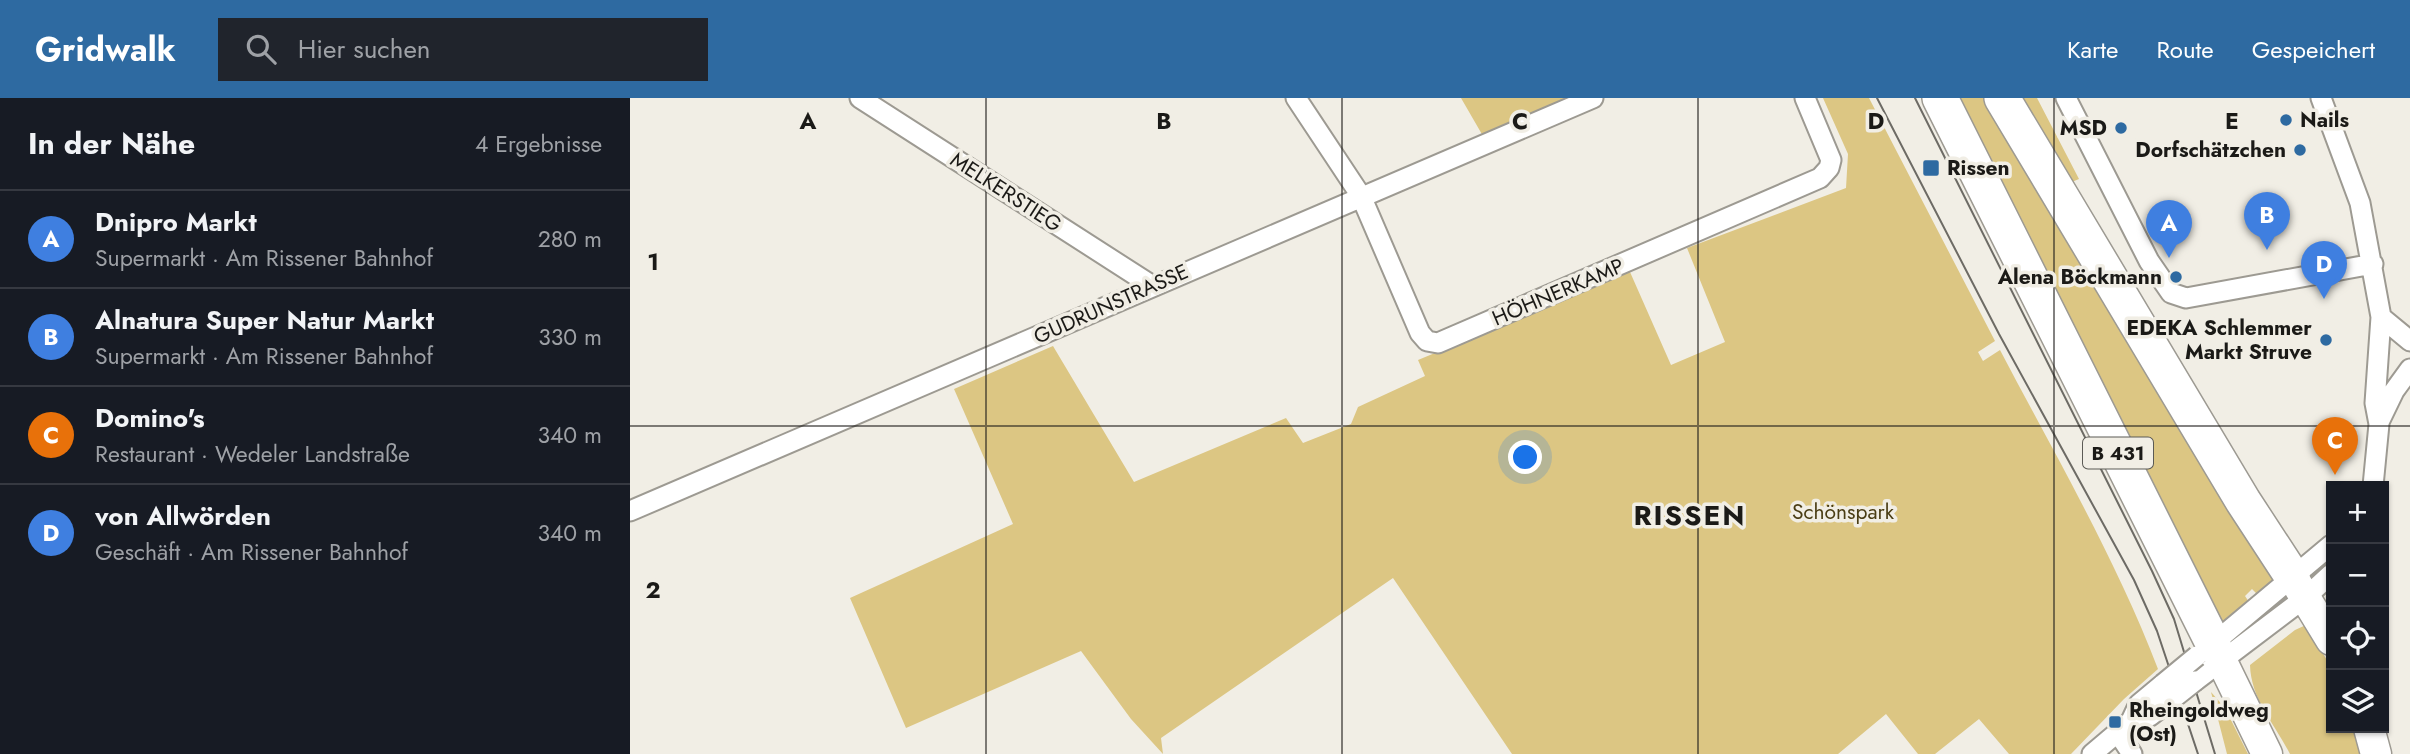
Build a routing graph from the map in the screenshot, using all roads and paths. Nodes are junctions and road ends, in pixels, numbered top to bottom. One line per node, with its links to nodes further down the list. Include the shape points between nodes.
1 (860, 98): 11 (street, MELKERSTIEG)
2 (1296, 98): 9 (street)
3 (1592, 98): 9 (street, GUDRUNSTRASSE)
4 (1805, 98): 9 (street, HÖHNERKAMP, via 1827,146 1829,168 1814,182 1438,343 1427,341 1420,333)
5 (1940, 98): 22 (highway, B 431)
6 (2002, 98): 20 (highway)
7 (2066, 98): 10 (street, via 2164,286 2179,297)
8 (2321, 98): 10 (street, via 2360,202)
9 (1361, 196): 11 (street, GUDRUNSTRASSE)
10 (2373, 264): 12 (street)
11 (1151, 285): 17 (street, GUDRUNSTRASSE)
12 (2381, 317): 13 (street); 15 (street, via 2375,403)
13 (2410, 341)
14 (2410, 369): 15 (street)
15 (2379, 424): 16 (street)
16 (2373, 481)
17 (630, 511)
18 (2326, 552): 20 (street)
19 (2326, 575): 20 (street)
20 (2299, 587): 21 (main road); 22 (street)
21 (2326, 631)
22 (2209, 658): 23 (main road, B 431); 24 (street, bridge, via 2167,692 2150,716)
23 (2240, 699): 28 (main road, B 431); 29 (main road)
24 (2124, 727): 26 (street); 27 (street)
25 (2370, 733): 30 (main road)
26 (2092, 754)
27 (2133, 754)
28 (2266, 754)
29 (2282, 754)
30 (2376, 754)

